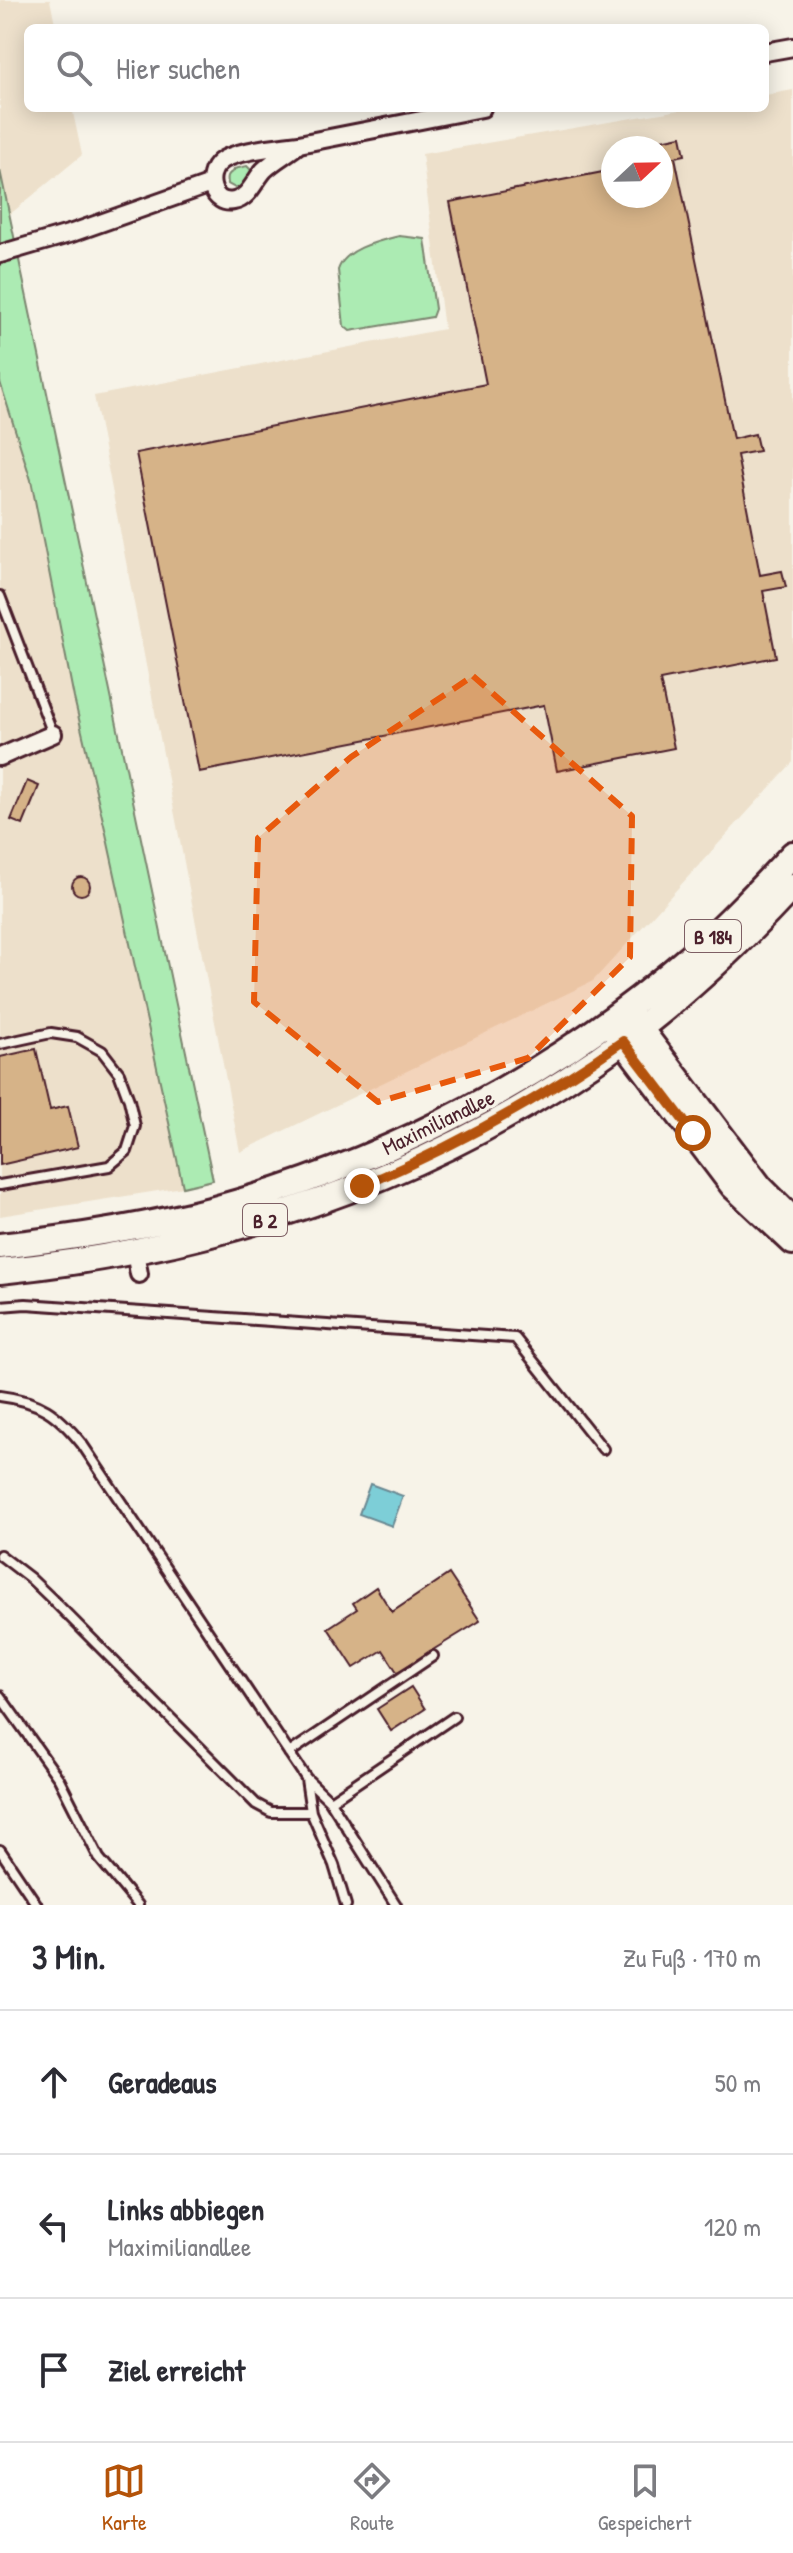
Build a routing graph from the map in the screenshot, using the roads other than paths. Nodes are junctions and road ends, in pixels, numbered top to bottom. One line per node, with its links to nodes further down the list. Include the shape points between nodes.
1 (793, 47): 2 (street)
2 (769, 51)
3 (462, 112): 4 (street)
4 (299, 144): 5 (street, via 225,158 214,168); 5 (street, via 265,168 234,201 224,201)
5 (211, 184): 6 (street)
6 (0, 254)
7 (0, 596): 8 (lane)
8 (53, 734): 9 (street)
9 (0, 757)
10 (793, 854): 12 (main road, B 184)
11 (793, 886): 12 (main road, Maximilianallee / B 184, via 736,944)
12 (624, 1025): 15 (main road); 16 (main road, via 733,1186); 17 (main road, Maximilianallee / B 2, via 424,1131 345,1166 211,1210); 18 (main road, Maximilianallee / B 2, via 582,1070 507,1116 396,1172 137,1263)
13 (0, 1044): 14 (lane, via 51,1033 77,1037 102,1051 119,1073 135,1126 127,1151 109,1166)
14 (0, 1185)
15 (793, 1220)
16 (793, 1242)
17 (0, 1246)
18 (0, 1271)
19 (0, 1306): 21 (lane, via 515,1338)
20 (0, 1396): 26 (lane, via 45,1407 82,1444)
21 (603, 1449)
22 (0, 1555): 29 (lane, via 56,1603 256,1804 271,1812)
23 (433, 1656): 26 (lane)
24 (0, 1696): 32 (lane, via 59,1779 99,1858)
25 (454, 1717): 28 (lane)
26 (289, 1753): 27 (lane)
27 (306, 1778): 28 (lane); 29 (lane)
28 (330, 1801): 34 (lane)
29 (311, 1812): 33 (lane)
30 (0, 1850): 31 (lane)
31 (37, 1905)
32 (138, 1905)
33 (346, 1905)
34 (396, 1905)

